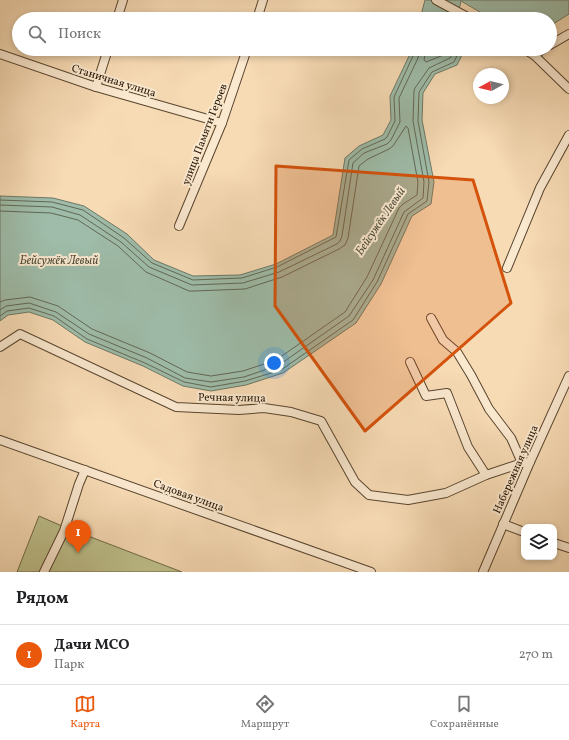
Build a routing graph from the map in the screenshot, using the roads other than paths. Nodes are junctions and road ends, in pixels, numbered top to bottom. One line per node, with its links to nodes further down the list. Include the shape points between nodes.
1 (123, 0): 4 (street)
2 (263, 0): 5 (street)
3 (436, 0): 6 (street)
4 (119, 12)
5 (259, 12)
6 (459, 12)
7 (569, 34): 8 (street)
8 (557, 41)
9 (0, 54): 13 (street, Станичная улица)
10 (106, 56): 13 (street)
11 (245, 56): 15 (street, улица Памяти Героев)
12 (535, 56): 14 (street)
13 (96, 88): 15 (street, Станичная улица)
14 (569, 89)
15 (222, 123): 17 (street, улица Памяти Героев)
16 (569, 135): 18 (street, via 540,188)
17 (179, 226)
18 (507, 268)
19 (431, 318): 24 (street, via 443,340 457,352 489,409)
20 (0, 347): 26 (street, Речная улица, via 20,334 176,407 239,410 264,408 291,412 321,421 355,482 369,495 408,500 446,493)
21 (410, 362): 26 (street, via 426,396 447,393 468,447)
22 (569, 376): 24 (street, Набережная улица)
23 (0, 440): 25 (street, Садовая улица)
24 (526, 462): 26 (street, Речная улица); 27 (street, Набережная улица)
25 (85, 470): 31 (street, via 64,531); 32 (street, Садовая улица)
26 (486, 474)
27 (503, 524): 28 (street); 33 (street, Набережная улица)
28 (521, 531)
29 (557, 544): 30 (street)
30 (569, 548)
31 (44, 572)
32 (371, 572)
33 (483, 572)

